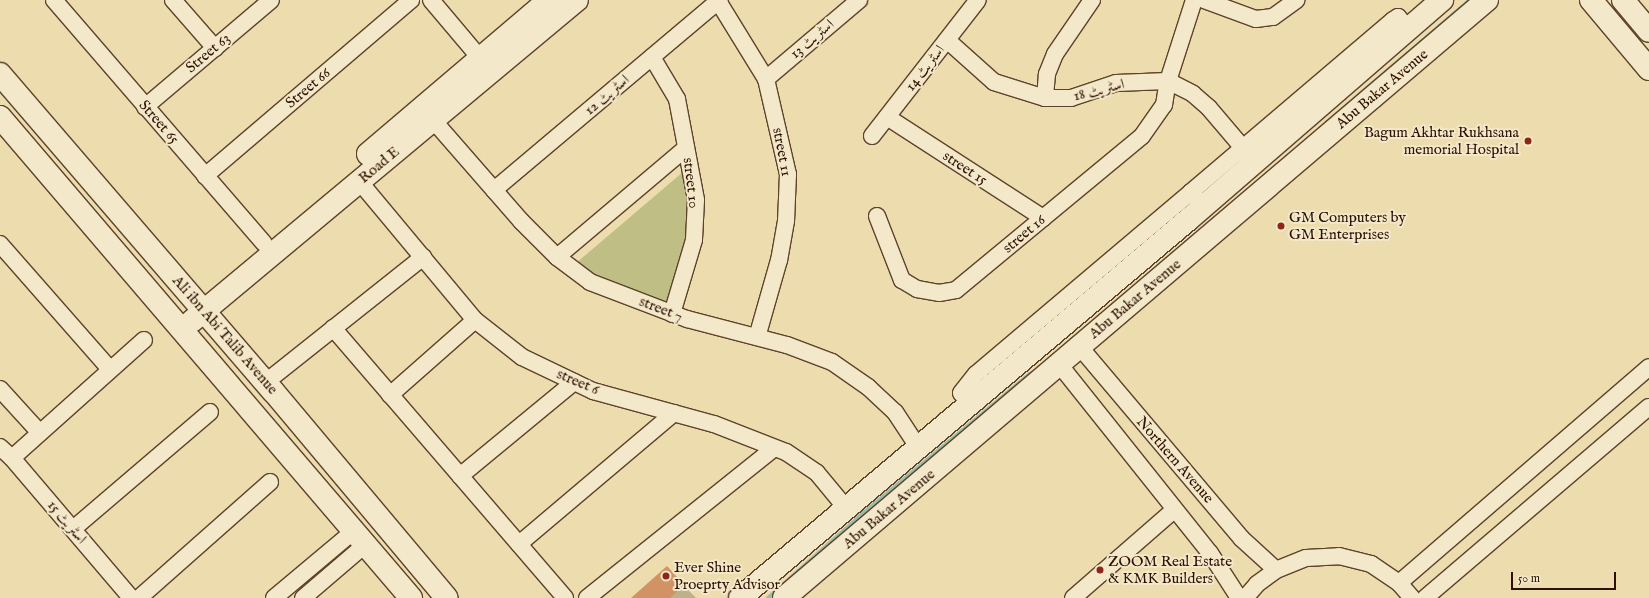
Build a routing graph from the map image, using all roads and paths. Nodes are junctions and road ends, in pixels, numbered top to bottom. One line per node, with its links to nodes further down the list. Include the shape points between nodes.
1 (54, 0): 29 (street, Street 65)
2 (173, 0): 21 (street)
3 (271, 0): 21 (street, Street 63)
4 (411, 0): 36 (street, Street 66)
5 (431, 0): 23 (street)
6 (549, 0): 23 (main road, Road E)
7 (576, 0): 32 (main road, Road E)
8 (719, 0): 22 (street, اسٹریٹ 12); 26 (street, street 11)
9 (859, 0): 26 (street, اسٹریٹ 13)
10 (978, 0): 20 (street, اسٹریٹ 14)
11 (1092, 0): 28 (street, via 1055,54 1047,74)
12 (1194, 0): 27 (street, street 16)
13 (1204, 0): 14 (street, via 1256,19 1273,17)
14 (1296, 0)
15 (1442, 0): 35 (main road, Abu Bakar Avenue)
16 (1487, 0): 52 (main road, Abu Bakar Avenue)
17 (1591, 0): 24 (main road)
18 (1623, 0): 19 (main road)
19 (1649, 31)
20 (947, 40): 28 (street, اسٹریٹ 18, via 994,82); 31 (street, اسٹریٹ 14)
21 (215, 48): 29 (street, Street 63)
22 (652, 57): 34 (street, street 10, via 677,99); 38 (street, اسٹریٹ 12)
23 (480, 58): 41 (main road, Road E)
24 (1649, 69)
25 (0, 74): 45 (main road, Ali ibn Abi Talib Avenue)
26 (766, 79): 50 (street, street 11, via 788,174 786,221 779,260)
27 (1168, 81): 28 (street, اسٹریٹ 18, via 1116,83 1071,98); 35 (street, via 1193,94 1209,108); 40 (street, street 16, via 1164,105 1142,136)
28 (1045, 98)
29 (145, 107): 36 (street, Street 65)
30 (0, 116): 48 (main road, Ali ibn Abi Talib Avenue)
31 (887, 117): 33 (street, اسٹریٹ 14); 40 (street, street 15)
32 (433, 120): 37 (main road, Road E); 38 (street, street 7)
33 (872, 136)
34 (686, 148): 44 (street); 46 (street, street 10, via 696,200 694,240)
35 (1249, 155): 65 (main road, Abu Bakar Avenue, via 970,404)
36 (205, 176): 41 (street, Street 65)
37 (359, 181): 43 (street, street 6); 45 (main road, Road E)
38 (494, 190): 44 (street, street 7)
39 (877, 216): 40 (street, street 16, via 902,280 916,289 939,293 956,290)
40 (1043, 218)
41 (264, 243): 45 (main road, Road E)
42 (0, 244): 55 (street)
43 (422, 257): 47 (street, street 6); 49 (street)
44 (557, 257): 46 (street, street 7, via 590,282)
45 (199, 306): 48 (main road, Road E); 56 (main road, Ali ibn Abi Talib Avenue)
46 (672, 314): 50 (street, street 7)
47 (475, 320): 57 (street, street 6, via 522,357); 59 (street)
48 (178, 324): 73 (main road, Ali ibn Abi Talib Avenue)
49 (333, 328): 56 (street); 59 (street)
50 (757, 337): 65 (street, street 7, via 832,362 868,386 895,412)
51 (144, 340): 55 (street)
52 (1079, 346): 53 (main road, Abu Bakar Avenue); 75 (street, Northern Avenue, via 1241,538)
53 (1059, 364): 71 (street, Northern Avenue); 86 (main road, Abu Bakar Avenue)
54 (1649, 367): 76 (street)
55 (109, 368): 63 (street)
56 (266, 382): 82 (main road, Ali ibn Abi Talib Avenue)
57 (574, 382): 62 (street, street 6, via 593,391); 68 (street)
58 (0, 389): 63 (street)
59 (390, 395): 68 (street)
60 (1649, 407): 91 (street)
61 (210, 412): 72 (street)
62 (674, 413): 66 (street, street 6, via 714,424); 74 (street)
63 (40, 433): 67 (street)
64 (0, 447): 67 (street, اسٹریٹ 15)
65 (918, 447): 70 (main road, Abu Bakar Avenue)
66 (774, 448): 70 (street, street 6, via 786,452 817,473); 84 (street)
67 (12, 458): 72 (street, اسٹریٹ 15)
68 (460, 476): 74 (street)
69 (270, 482): 78 (street)
70 (846, 508): 85 (main road, Abu Bakar Avenue)
71 (1174, 510): 87 (street); 88 (street, Northern Avenue, via 1210,553)
72 (73, 529): 77 (street, اسٹریٹ 15)
73 (360, 537): 79 (street); 80 (street); 81 (main road, Ali ibn Abi Talib Avenue)
74 (519, 544): 83 (street)
75 (1276, 570): 76 (street, via 1306,558 1339,556 1371,564); 89 (street, via 1257,584)
76 (1399, 582): 90 (street)
77 (131, 598)
78 (139, 598)
79 (274, 598)
80 (303, 598)
81 (411, 598)
82 (447, 598)
83 (565, 598)
84 (587, 598)
85 (740, 598)
86 (784, 598)
87 (1073, 598)
88 (1239, 598)
89 (1245, 598)
90 (1412, 598)
91 (1425, 598)

